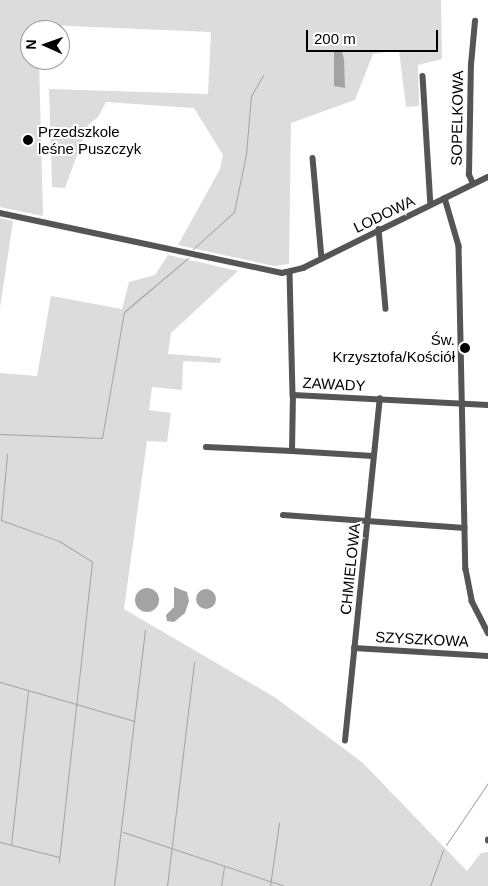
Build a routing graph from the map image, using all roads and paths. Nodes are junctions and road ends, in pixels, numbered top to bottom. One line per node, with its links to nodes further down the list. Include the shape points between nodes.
1 (475, 21): 5 (street, SOPELKOWA, via 470,65 469,175)
2 (423, 76): 7 (street)
3 (313, 158): 10 (street)
4 (488, 177): 5 (street, LODOWA)
5 (473, 184): 6 (street, LODOWA)
6 (445, 198): 7 (street, LODOWA); 15 (street, via 459,246)
7 (431, 204): 9 (street, LODOWA)
8 (0, 213): 11 (street, via 267,271)
9 (379, 229): 10 (street, LODOWA); 12 (street)
10 (322, 258): 11 (street, LODOWA)
11 (290, 272): 13 (street)
12 (386, 309)
13 (293, 395): 14 (street, ZAWADY); 18 (street, ZAWADY)
14 (380, 399): 15 (street, ZAWADY); 19 (street, CHMIELOWA)
15 (462, 403): 16 (street, ZAWADY); 22 (street)
16 (488, 405)
17 (206, 447): 18 (street)
18 (292, 451): 19 (street)
19 (373, 456): 21 (street, CHMIELOWA)
20 (283, 514): 21 (street)
21 (367, 521): 22 (street); 24 (street, CHMIELOWA)
22 (465, 528): 23 (street, via 468,586)
23 (488, 633)
24 (354, 648): 25 (street, SZYSZKOWA); 26 (street, CHMIELOWA)
25 (488, 656)
26 (345, 741)

